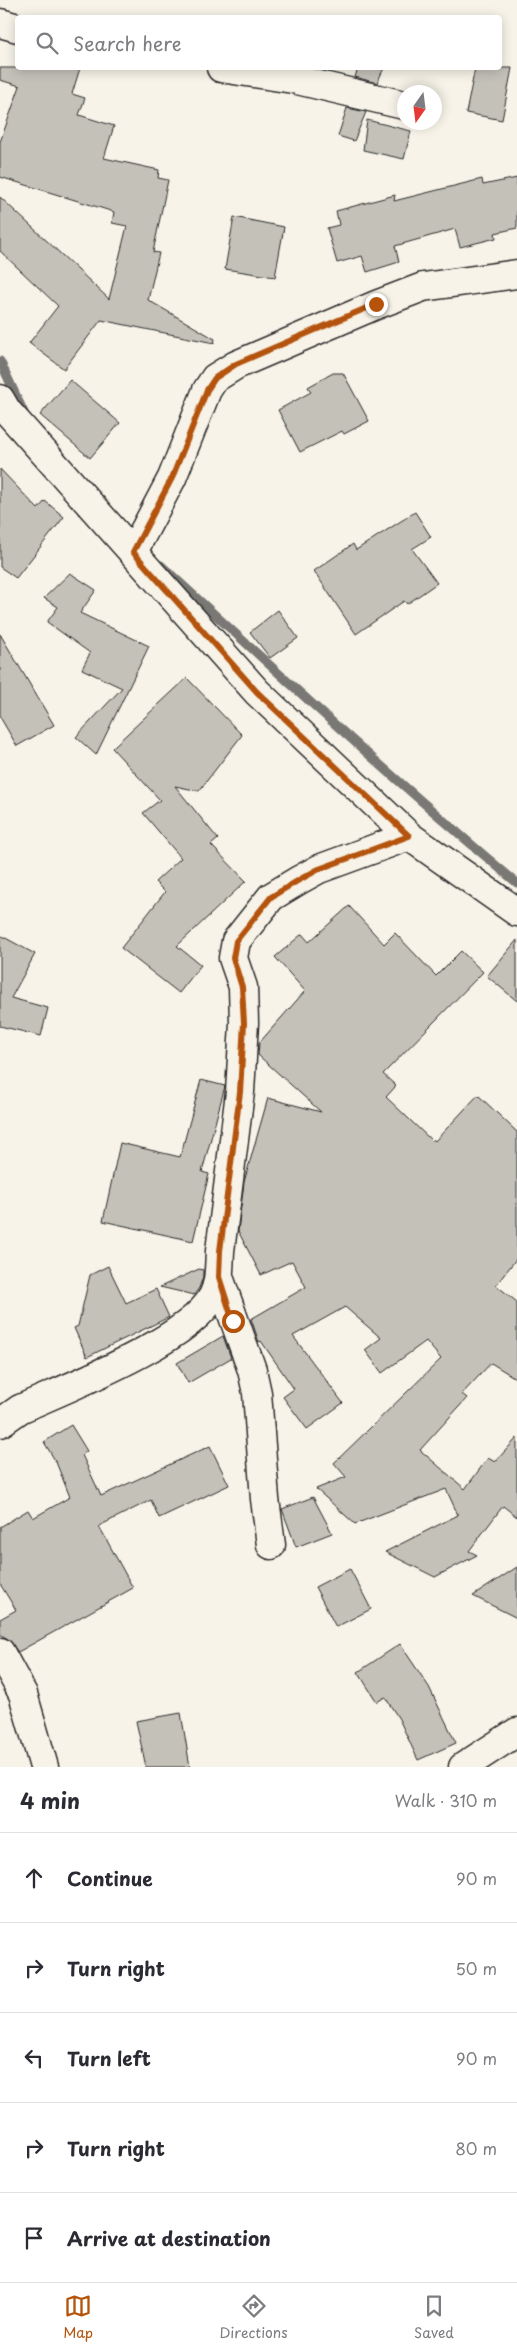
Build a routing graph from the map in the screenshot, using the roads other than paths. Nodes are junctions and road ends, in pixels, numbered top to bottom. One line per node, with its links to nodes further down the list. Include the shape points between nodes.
1 (0, 23): 2 (street)
2 (15, 27)
3 (234, 70): 4 (street, via 293,79)
4 (397, 103)
5 (517, 274): 7 (street, via 423,287 236,364 215,378 172,478)
6 (0, 399): 7 (street, via 7,411)
7 (133, 552): 8 (street, via 257,692)
8 (409, 836): 9 (street); 10 (street, via 319,869 299,880 271,897 236,941 233,958 242,987 244,1023 240,1092)
9 (517, 912)
10 (219, 1277): 11 (street, via 214,1294 194,1320 153,1346 20,1410); 12 (street, via 257,1393)
11 (0, 1423)
12 (271, 1546)
13 (0, 1652): 15 (street, via 24,1694)
14 (517, 1732): 16 (street)
15 (44, 1767)
16 (463, 1767)

